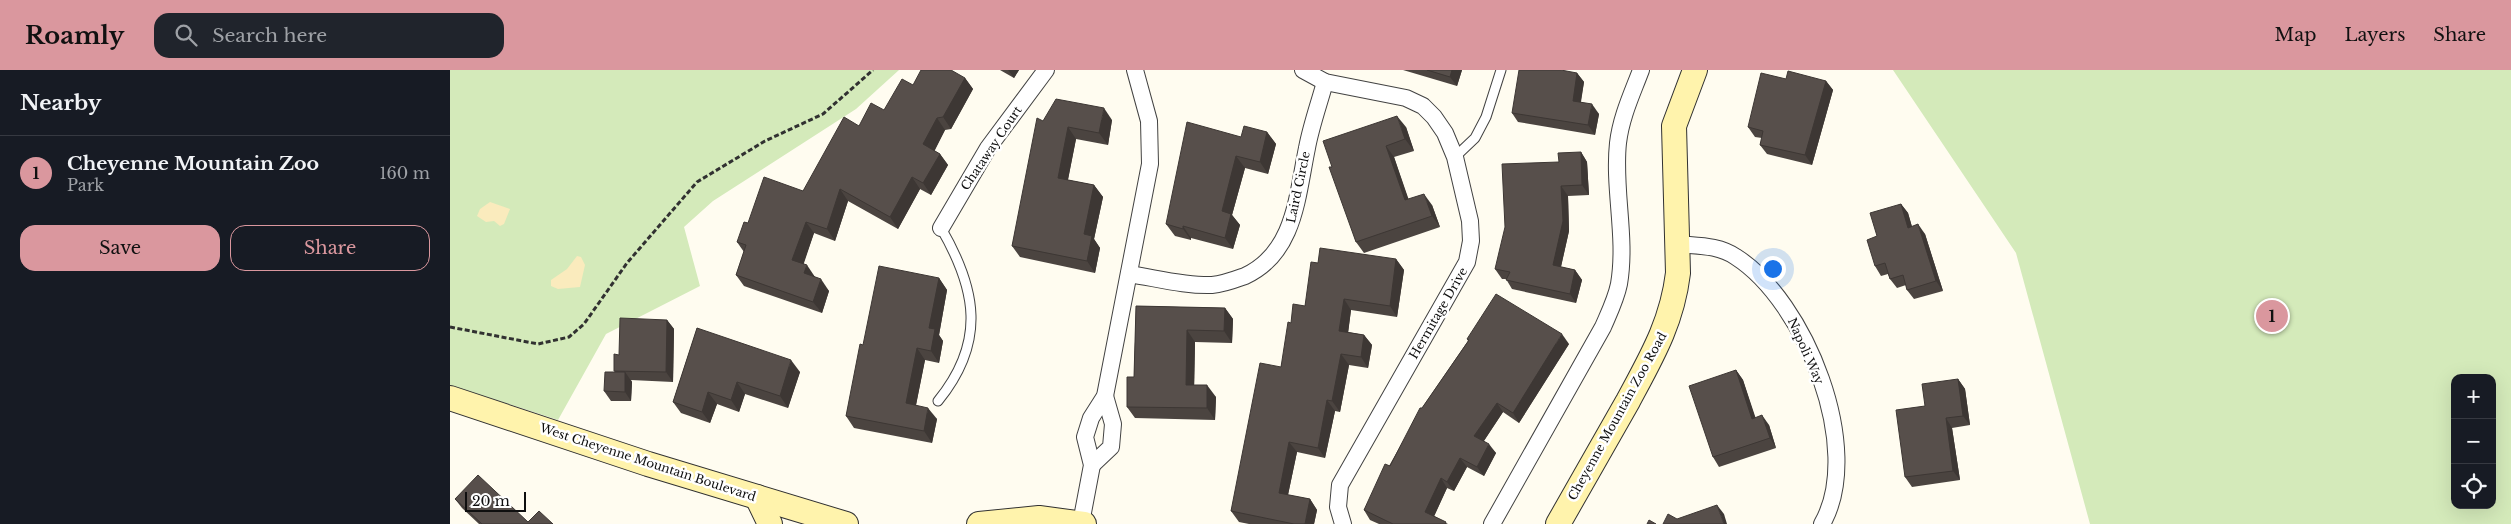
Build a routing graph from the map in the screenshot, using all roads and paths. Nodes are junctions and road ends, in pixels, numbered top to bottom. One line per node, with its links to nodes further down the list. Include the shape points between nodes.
1 (873, 70): 13 (path, via 823,114 765,142 698,182 627,263 584,324 569,337 538,344)
2 (1046, 70): 10 (street, Chataway Court, via 988,148)
3 (1135, 70): 12 (street, via 1147,112 1151,142)
4 (1303, 70): 8 (street, Hermitage Drive)
5 (1501, 70): 9 (lane, via 1486,117 1475,138)
6 (1640, 70): 24 (street, via 1623,116 1618,142 1616,168 1621,259 1613,305 1604,327)
7 (1695, 70): 11 (street, Cheyenne Mountain Zoo Road, via 1674,126)
8 (1325, 82): 9 (street, Hermitage Drive, via 1406,98 1423,106 1445,133); 12 (street, Laird Circle, via 1308,142 1291,225 1281,247 1267,262 1232,281 1213,285)
9 (1455, 157): 23 (street, Hermitage Drive, via 1470,221 1467,262 1340,485 1338,506)
10 (941, 228): 16 (lane, via 957,256 969,294 971,332 964,362)
11 (1678, 244): 25 (street, Cheyenne Mountain Zoo Road, via 1675,297 1666,326); 26 (street, Napoli Way, via 1720,249 1736,257 1759,275 1781,301 1800,332 1829,403 1833,435 1834,488 1830,510)
12 (1129, 274): 14 (street)
13 (450, 327)
14 (1106, 396): 17 (street, via 1091,418 1085,437); 17 (street, via 1113,424 1111,447)
15 (450, 398): 18 (street, West Cheyenne Mountain Boulevard)
16 (938, 401)
17 (1092, 465): 22 (street)
18 (757, 497): 19 (street); 20 (street, West Cheyenne Mountain Boulevard)
19 (770, 524)
20 (846, 524)
21 (979, 524): 22 (street, via 1039,518)
22 (1082, 524)
23 (1343, 524)
24 (1492, 524)
25 (1558, 524)
26 (1822, 524)

